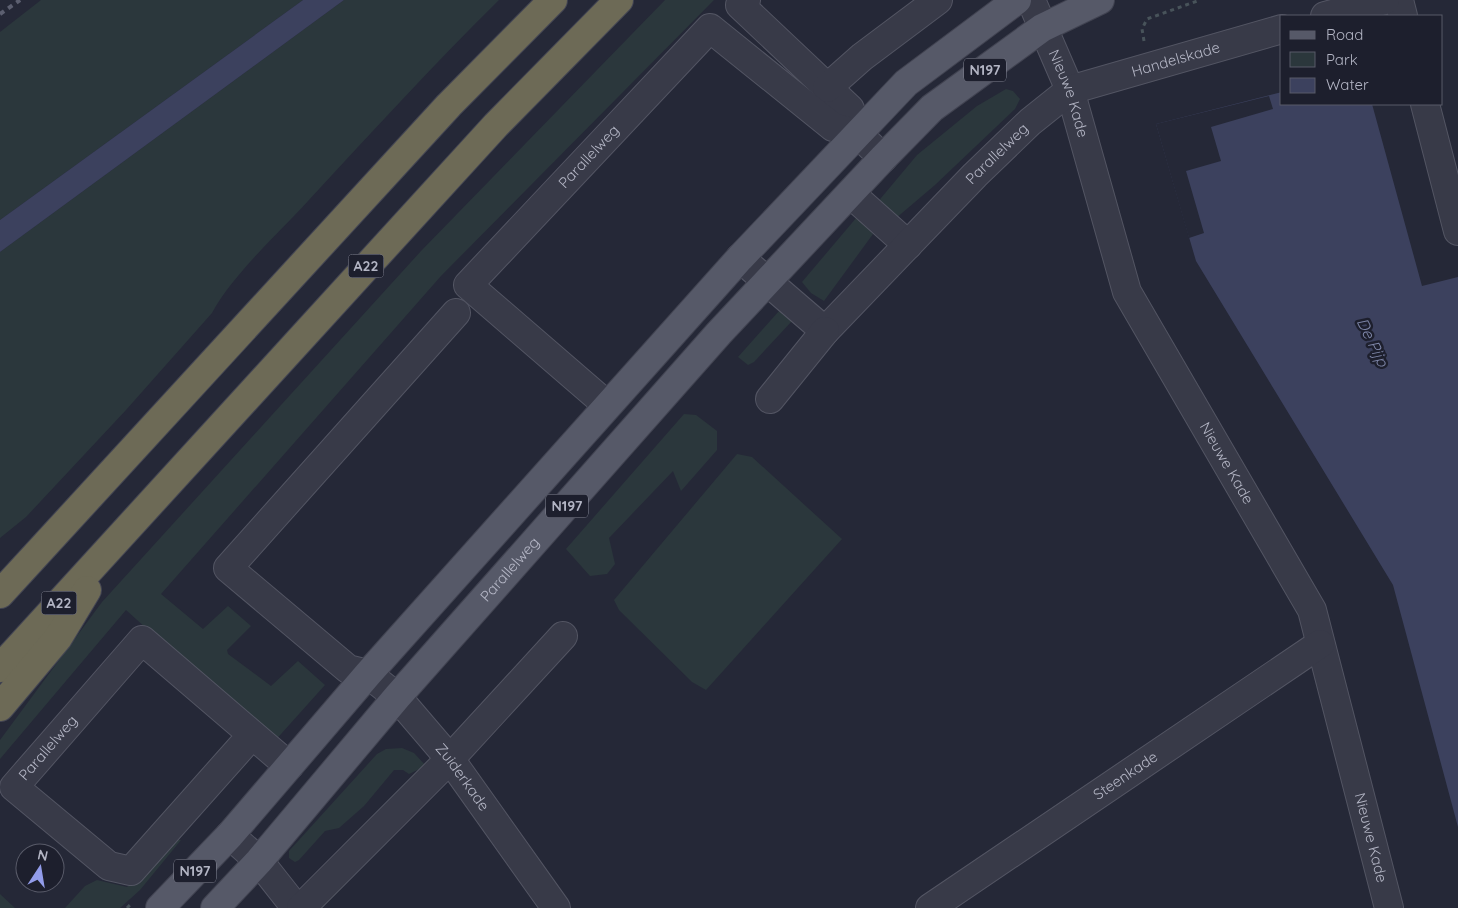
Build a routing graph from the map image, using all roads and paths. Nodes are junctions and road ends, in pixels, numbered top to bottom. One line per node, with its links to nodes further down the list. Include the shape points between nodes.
1 (553, 0): 31 (highway, via 448,105)
2 (619, 0): 30 (highway, A22, via 496,125)
3 (746, 0): 16 (street, via 740,5)
4 (938, 0): 16 (street)
5 (1017, 0): 19 (main road, N197, via 906,83)
6 (1030, 0): 13 (street)
7 (1200, 0): 15 (path, via 1147,19 1142,30)
8 (1384, 0): 11 (street)
9 (1399, 0): 12 (street)
10 (1084, 3): 13 (main road, Parallelweg / N197)
11 (1329, 15)
12 (1403, 15)
13 (1042, 28): 17 (street, Nieuwe Kade); 20 (main road, Parallelweg / N197, via 932,108)
14 (1280, 30): 15 (street, Handelskade)
15 (1150, 67): 17 (street, Handelskade)
16 (827, 88): 19 (street, via 850,109)
17 (1070, 90): 23 (street, Parallelweg, via 1030,122); 33 (street, Nieuwe Kade, via 1127,292 1312,610)
18 (1426, 105): 22 (street)
19 (858, 134): 20 (street); 24 (main road, N197); 29 (street, Parallelweg, via 833,127 710,28 468,284)
20 (882, 158): 21 (main road, Parallelweg / N197)
21 (851, 194): 23 (street); 25 (main road, Parallelweg / N197)
22 (1458, 231)
23 (908, 244): 27 (street, Parallelweg)
24 (740, 258): 25 (street); 29 (main road, N197)
25 (767, 282): 27 (street); 36 (main road, Parallelweg / N197)
26 (456, 313): 35 (street, via 228,568)
27 (825, 331): 28 (street, Parallelweg)
28 (770, 398)
29 (608, 405): 35 (main road, N197)
30 (119, 537): 34 (highway, A22); 37 (highway, A22, via 58,638)
31 (0, 594)
32 (563, 636): 39 (street)
33 (1320, 644): 43 (street, Steenkade); 50 (street, Nieuwe Kade)
34 (0, 668)
35 (358, 671): 36 (street, Zuiderkade); 40 (main road, N197)
36 (397, 697): 39 (street, Zuiderkade); 42 (main road, Parallelweg / N197)
37 (0, 707)
38 (252, 735): 38 (street, Parallelweg, via 142,640 14,787 109,866 131,870); 40 (street, Parallelweg)
39 (450, 759): 47 (street); 48 (street, Zuiderkade)
40 (289, 766): 41 (main road, N197)
41 (230, 835): 42 (street); 44 (main road, N197)
42 (259, 861): 45 (main road, Parallelweg / N197); 46 (street)
43 (959, 900): 49 (street, Steenkade)
44 (160, 908)
45 (215, 908)
46 (296, 908)
47 (301, 908)
48 (556, 908)
49 (930, 908)
50 (1389, 908)

